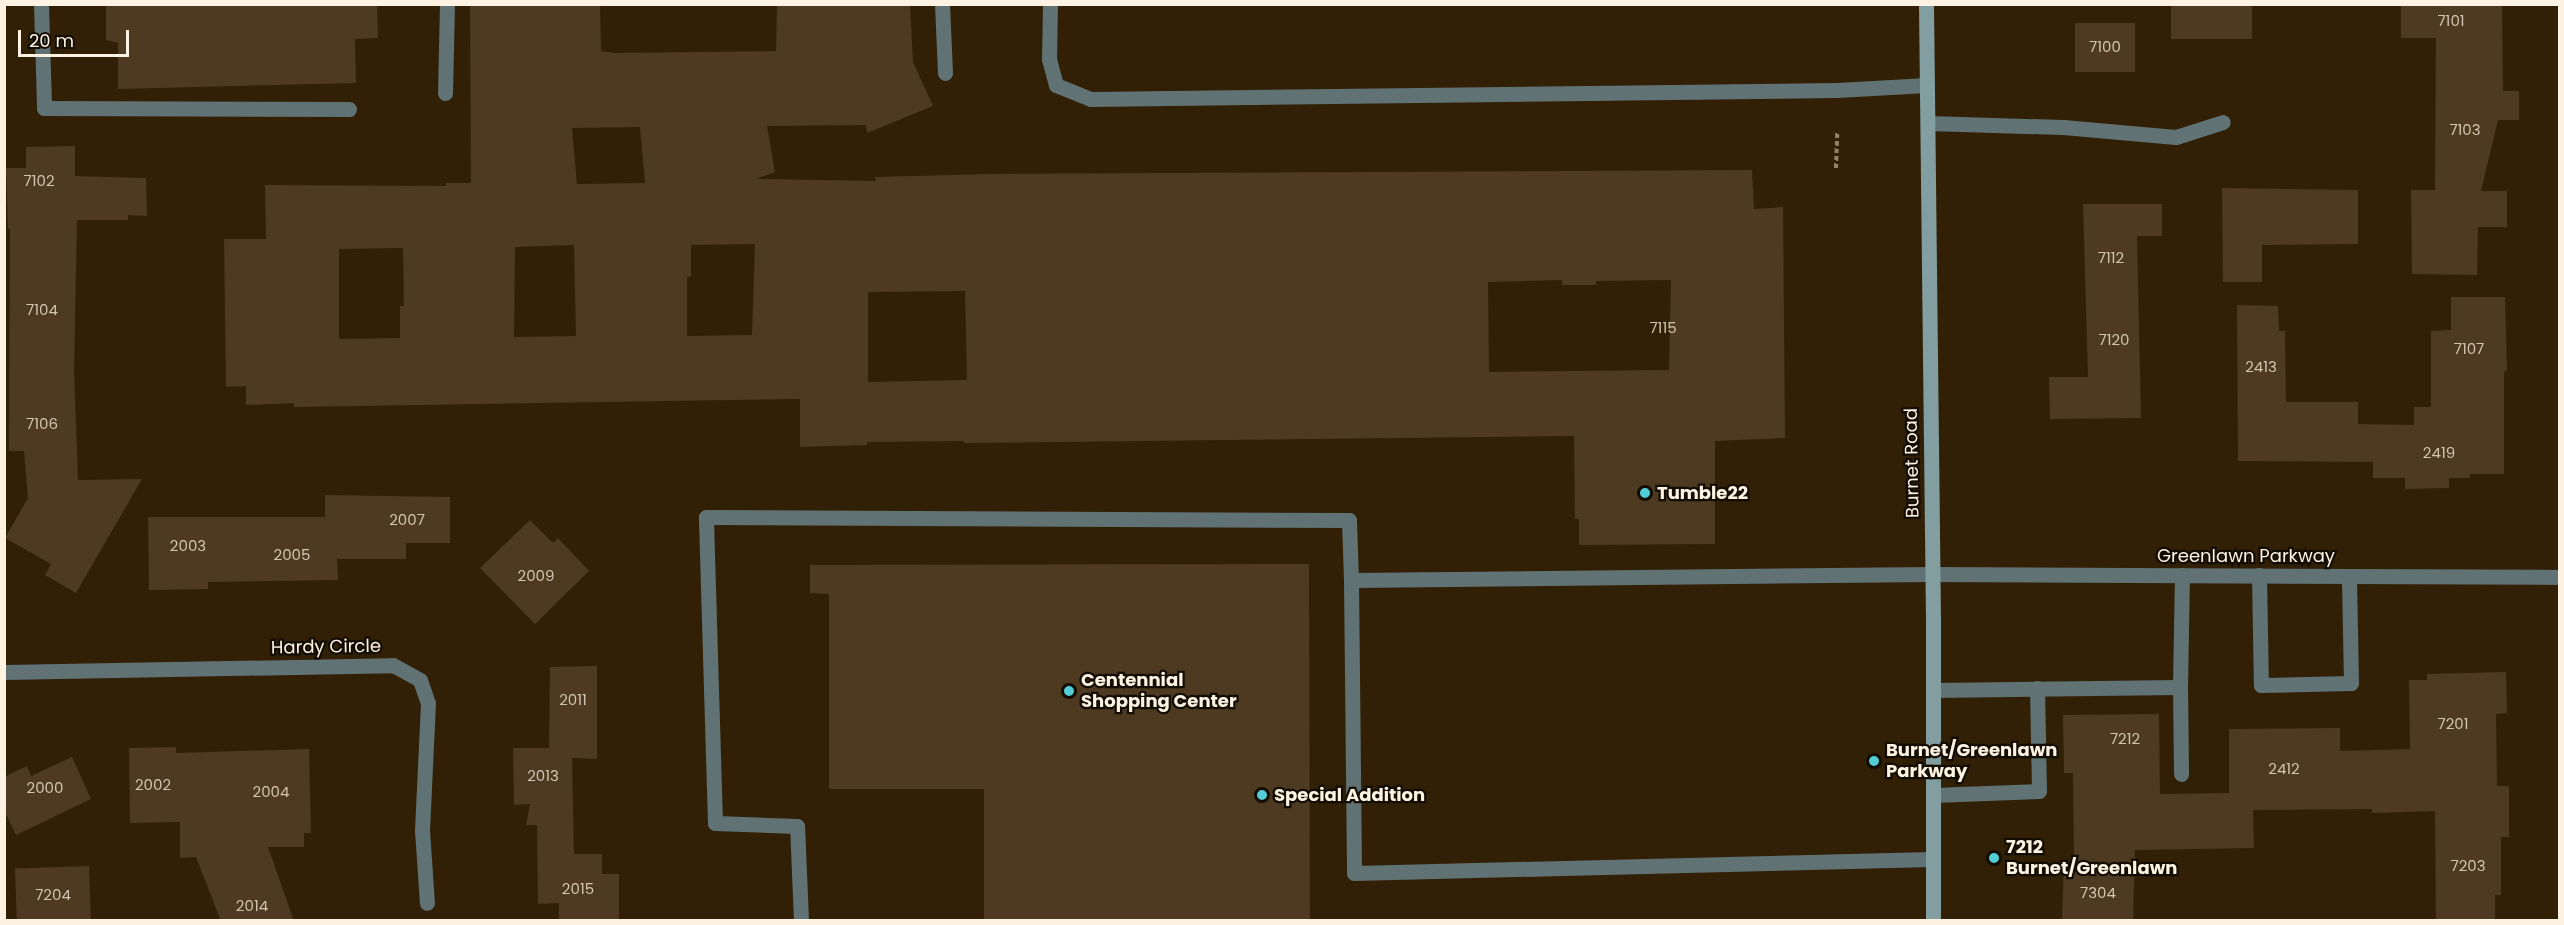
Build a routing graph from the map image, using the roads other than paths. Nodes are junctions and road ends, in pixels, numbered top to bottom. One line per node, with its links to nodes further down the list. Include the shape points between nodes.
1 (41, 4): 9 (street, via 44,108)
2 (447, 4): 8 (street)
3 (942, 4): 6 (street)
4 (1050, 4): 7 (street, via 1049,59 1056,85 1090,99 1837,90)
5 (1926, 4): 7 (main road, Burnet Road)
6 (945, 73)
7 (1927, 85): 11 (main road, Burnet Road)
8 (445, 93)
9 (349, 109)
10 (2223, 122): 11 (street, via 2176,137 2063,127)
11 (1928, 123): 12 (main road, Burnet Road)
12 (1932, 574): 13 (street, Greenlawn Parkway); 17 (street, Greenlawn Parkway); 21 (main road, Burnet Road)
13 (2182, 575): 14 (street, Greenlawn Parkway); 19 (street)
14 (2259, 575): 15 (street, Greenlawn Parkway); 15 (street, via 2261,685 2351,683)
15 (2349, 576): 16 (street, Greenlawn Parkway)
16 (2559, 577)
17 (1352, 580): 24 (street, via 1354,873); 26 (street, via 1349,520 706,518 715,823 797,826)
18 (4, 672): 25 (street, Hardy Circle, via 393,665 420,680 428,703 422,830)
19 (2181, 687): 20 (street); 22 (street)
20 (2037, 688): 21 (street); 23 (street, via 2039,791)
21 (1932, 690): 23 (main road, Burnet Road)
22 (2181, 774)
23 (1933, 795): 24 (main road, Burnet Road)
24 (1933, 859): 27 (main road, Burnet Road)
25 (427, 903)
26 (801, 921)
27 (1933, 921)

